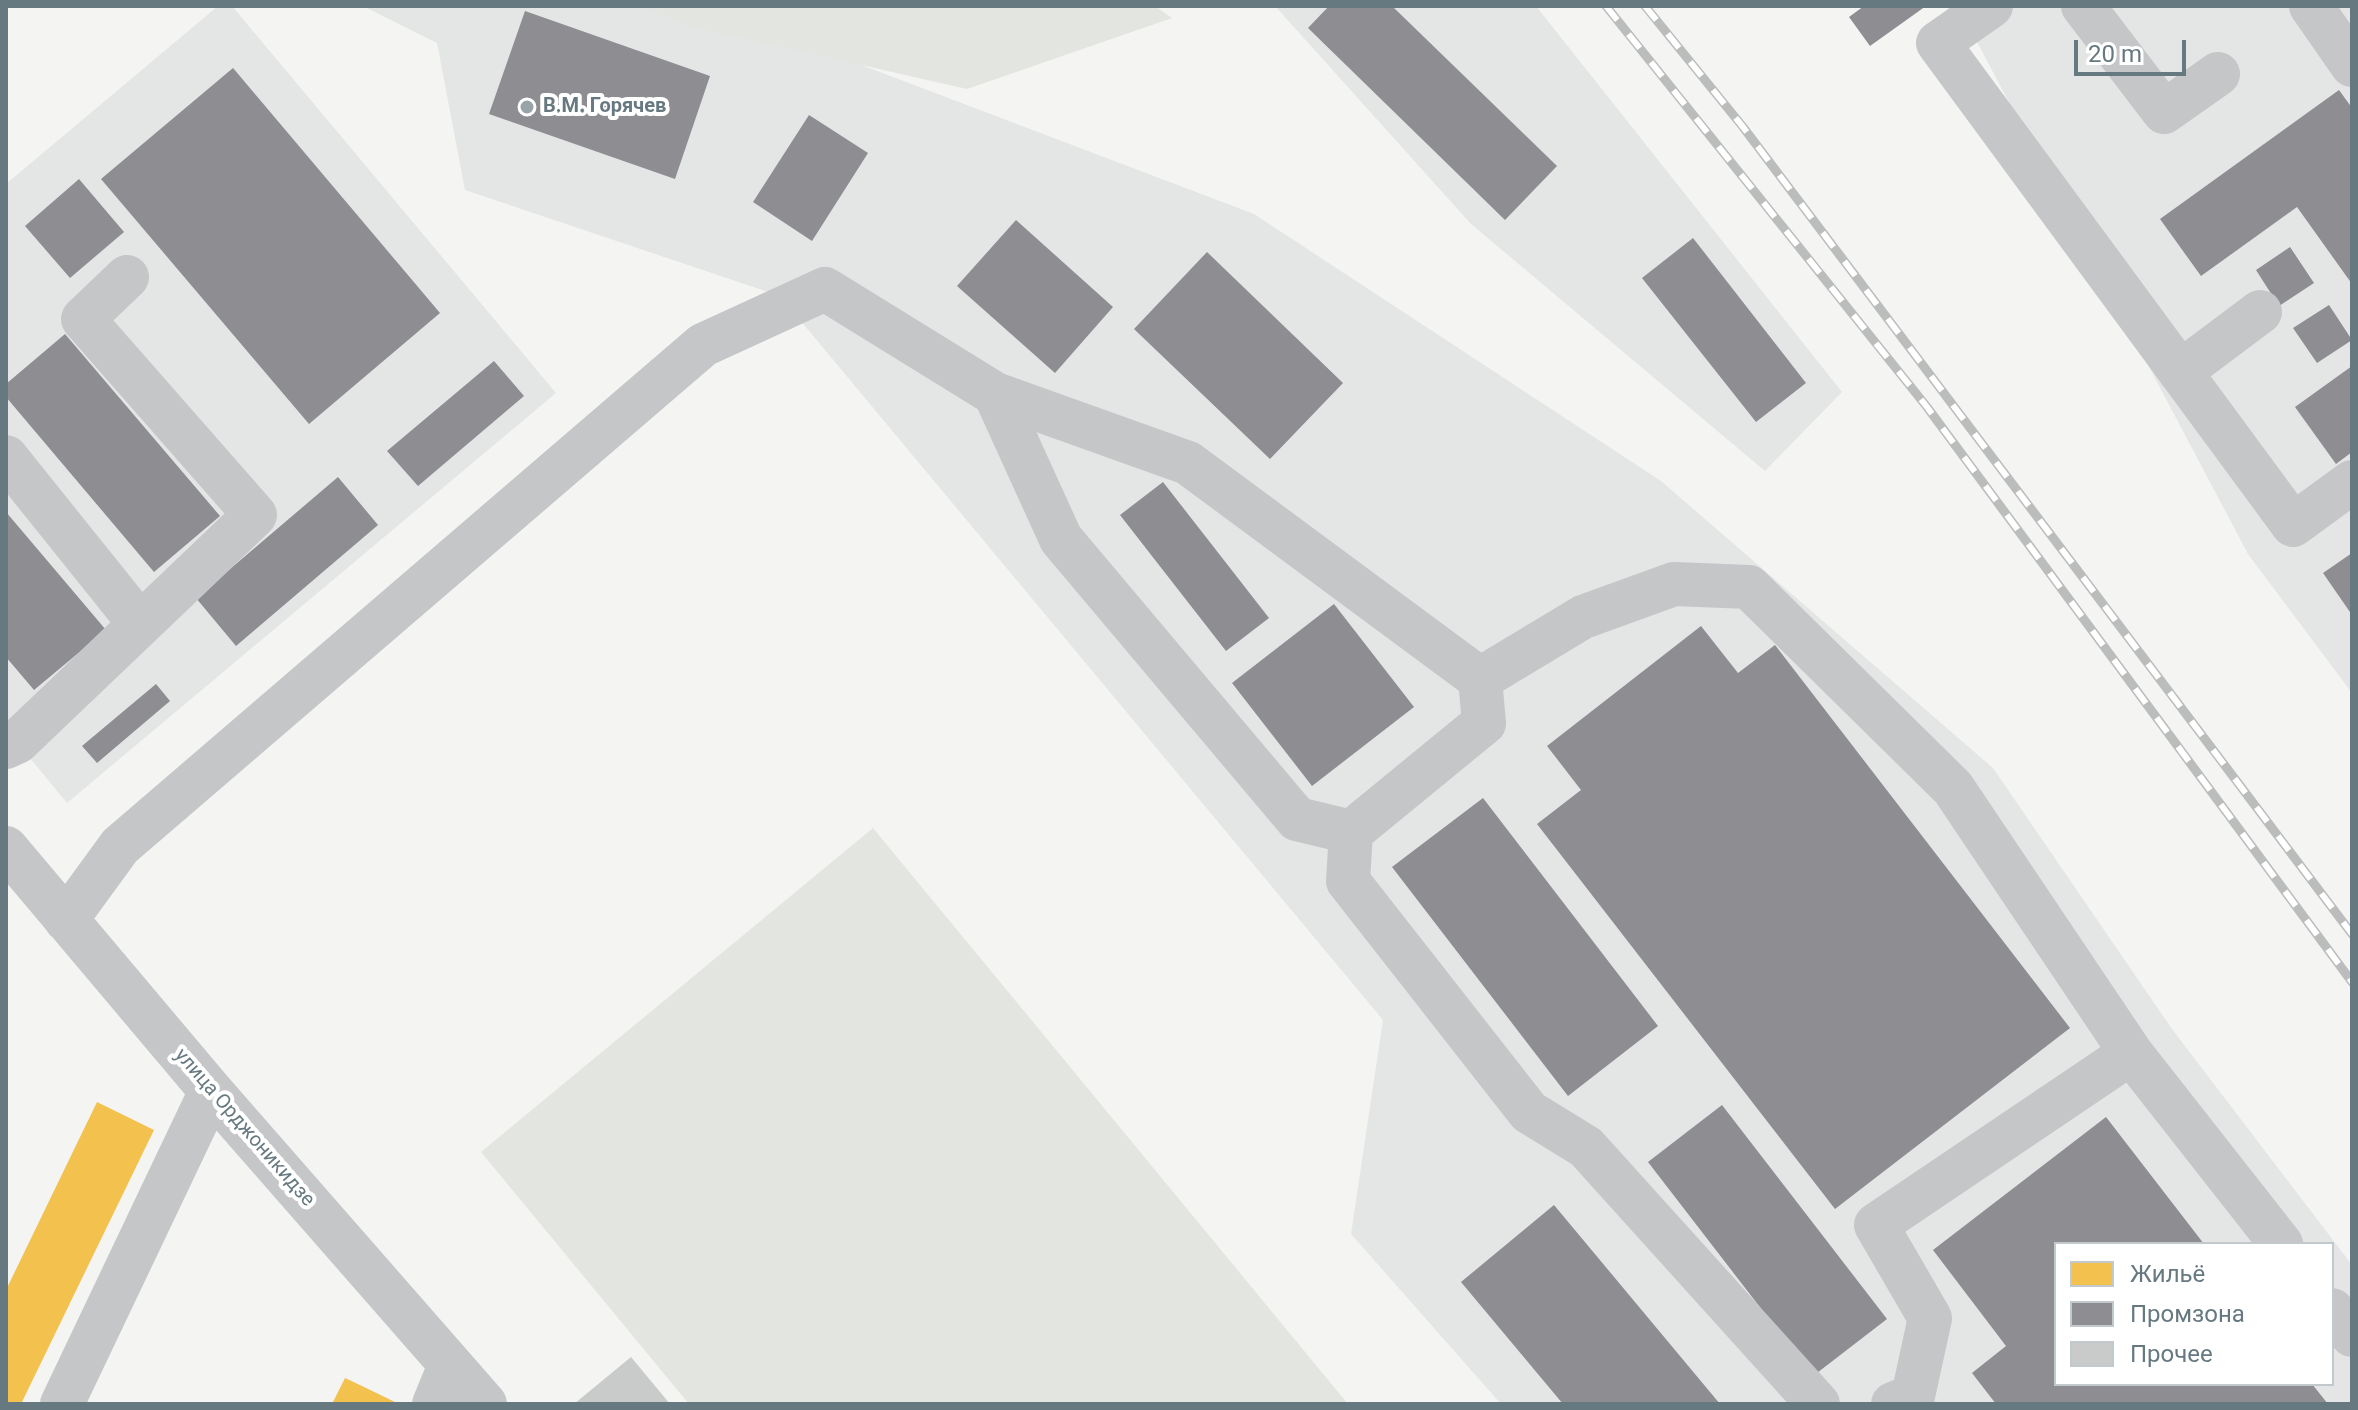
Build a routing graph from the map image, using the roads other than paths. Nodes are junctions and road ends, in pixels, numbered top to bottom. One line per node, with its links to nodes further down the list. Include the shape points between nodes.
1 (1991, 6): 8 (street, via 1938,43)
2 (2083, 6): 5 (street, via 2164,112)
3 (2311, 6): 4 (street)
4 (2352, 65)
5 (2218, 74)
6 (127, 277): 12 (street, via 83,319 255,515)
7 (2260, 312): 8 (street)
8 (2180, 372): 11 (street, via 2293,525)
9 (995, 394): 13 (street, via 1188,463); 15 (street, via 1061,539 1297,819); 17 (street, via 825,289 703,345 120,846)
10 (6, 457): 12 (street)
11 (2352, 482)
12 (140, 624): 14 (street)
13 (1480, 679): 15 (street, via 1484,723); 18 (street, via 1583,617 1674,584 1749,587 1953,788)
14 (6, 747)
15 (1351, 832): 26 (street, via 1348,881 1529,1112 1586,1147)
16 (6, 848): 17 (street, улица Орджоникидзе)
17 (66, 920): 19 (street, улица Орджоникидзе)
18 (2131, 1053): 20 (street); 27 (street, via 1876,1225 1930,1318 1913,1396)
19 (211, 1091): 23 (street, улица Орджоникидзе); 24 (street)
20 (2279, 1242)
21 (2334, 1312): 22 (street)
22 (2352, 1335)
23 (442, 1384): 25 (street, улица Орджоникидзе)
24 (62, 1404)
25 (485, 1404)
26 (1818, 1404)
27 (1893, 1404)

